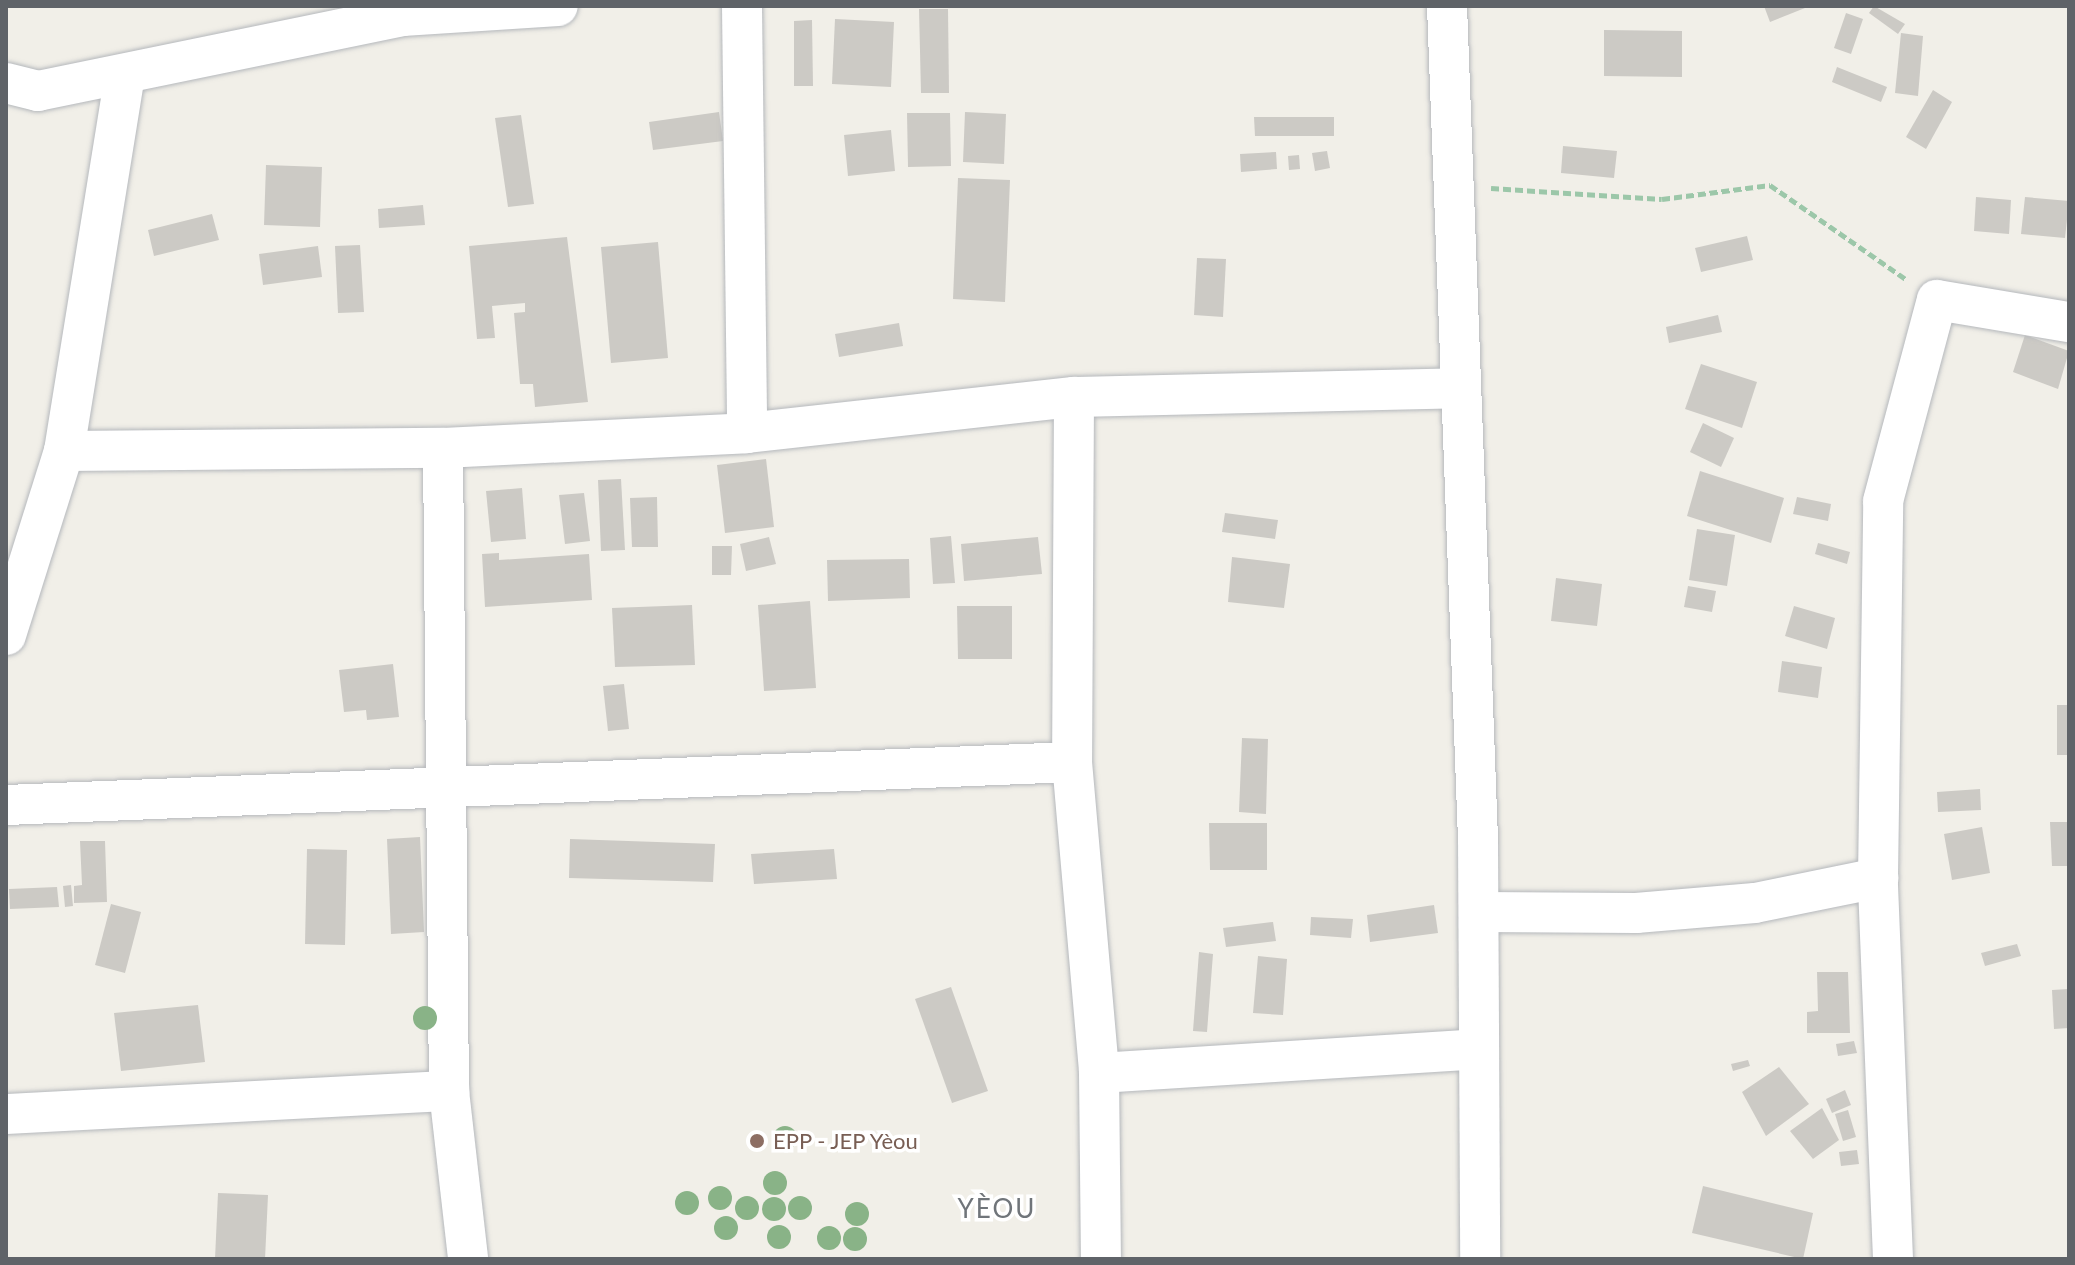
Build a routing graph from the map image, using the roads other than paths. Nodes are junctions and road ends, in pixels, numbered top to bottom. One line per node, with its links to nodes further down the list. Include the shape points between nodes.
1 (558, 6): 4 (street)
2 (742, 6): 10 (street)
3 (1447, 6): 8 (street)
4 (403, 11): 5 (street)
5 (124, 79): 6 (street, via 38,91); 12 (street)
6 (6, 83)
7 (2069, 322): 17 (street, via 1937,300 1883,501)
8 (1461, 388): 9 (street); 18 (street)
9 (1074, 397): 10 (street); 14 (street)
10 (747, 433): 11 (street)
11 (443, 448): 12 (street); 15 (street)
12 (64, 451): 13 (street)
13 (6, 635)
14 (1072, 762): 15 (street); 20 (street)
15 (451, 783): 16 (street); 21 (street)
16 (6, 805)
17 (1878, 878): 18 (street, via 1755,903 1636,913); 26 (street)
18 (1479, 912): 19 (street)
19 (1477, 1049): 20 (street); 25 (street)
20 (1099, 1073): 24 (street)
21 (449, 1091): 22 (street); 23 (street)
22 (6, 1114)
23 (468, 1259)
24 (1101, 1259)
25 (1480, 1259)
26 (1893, 1259)

